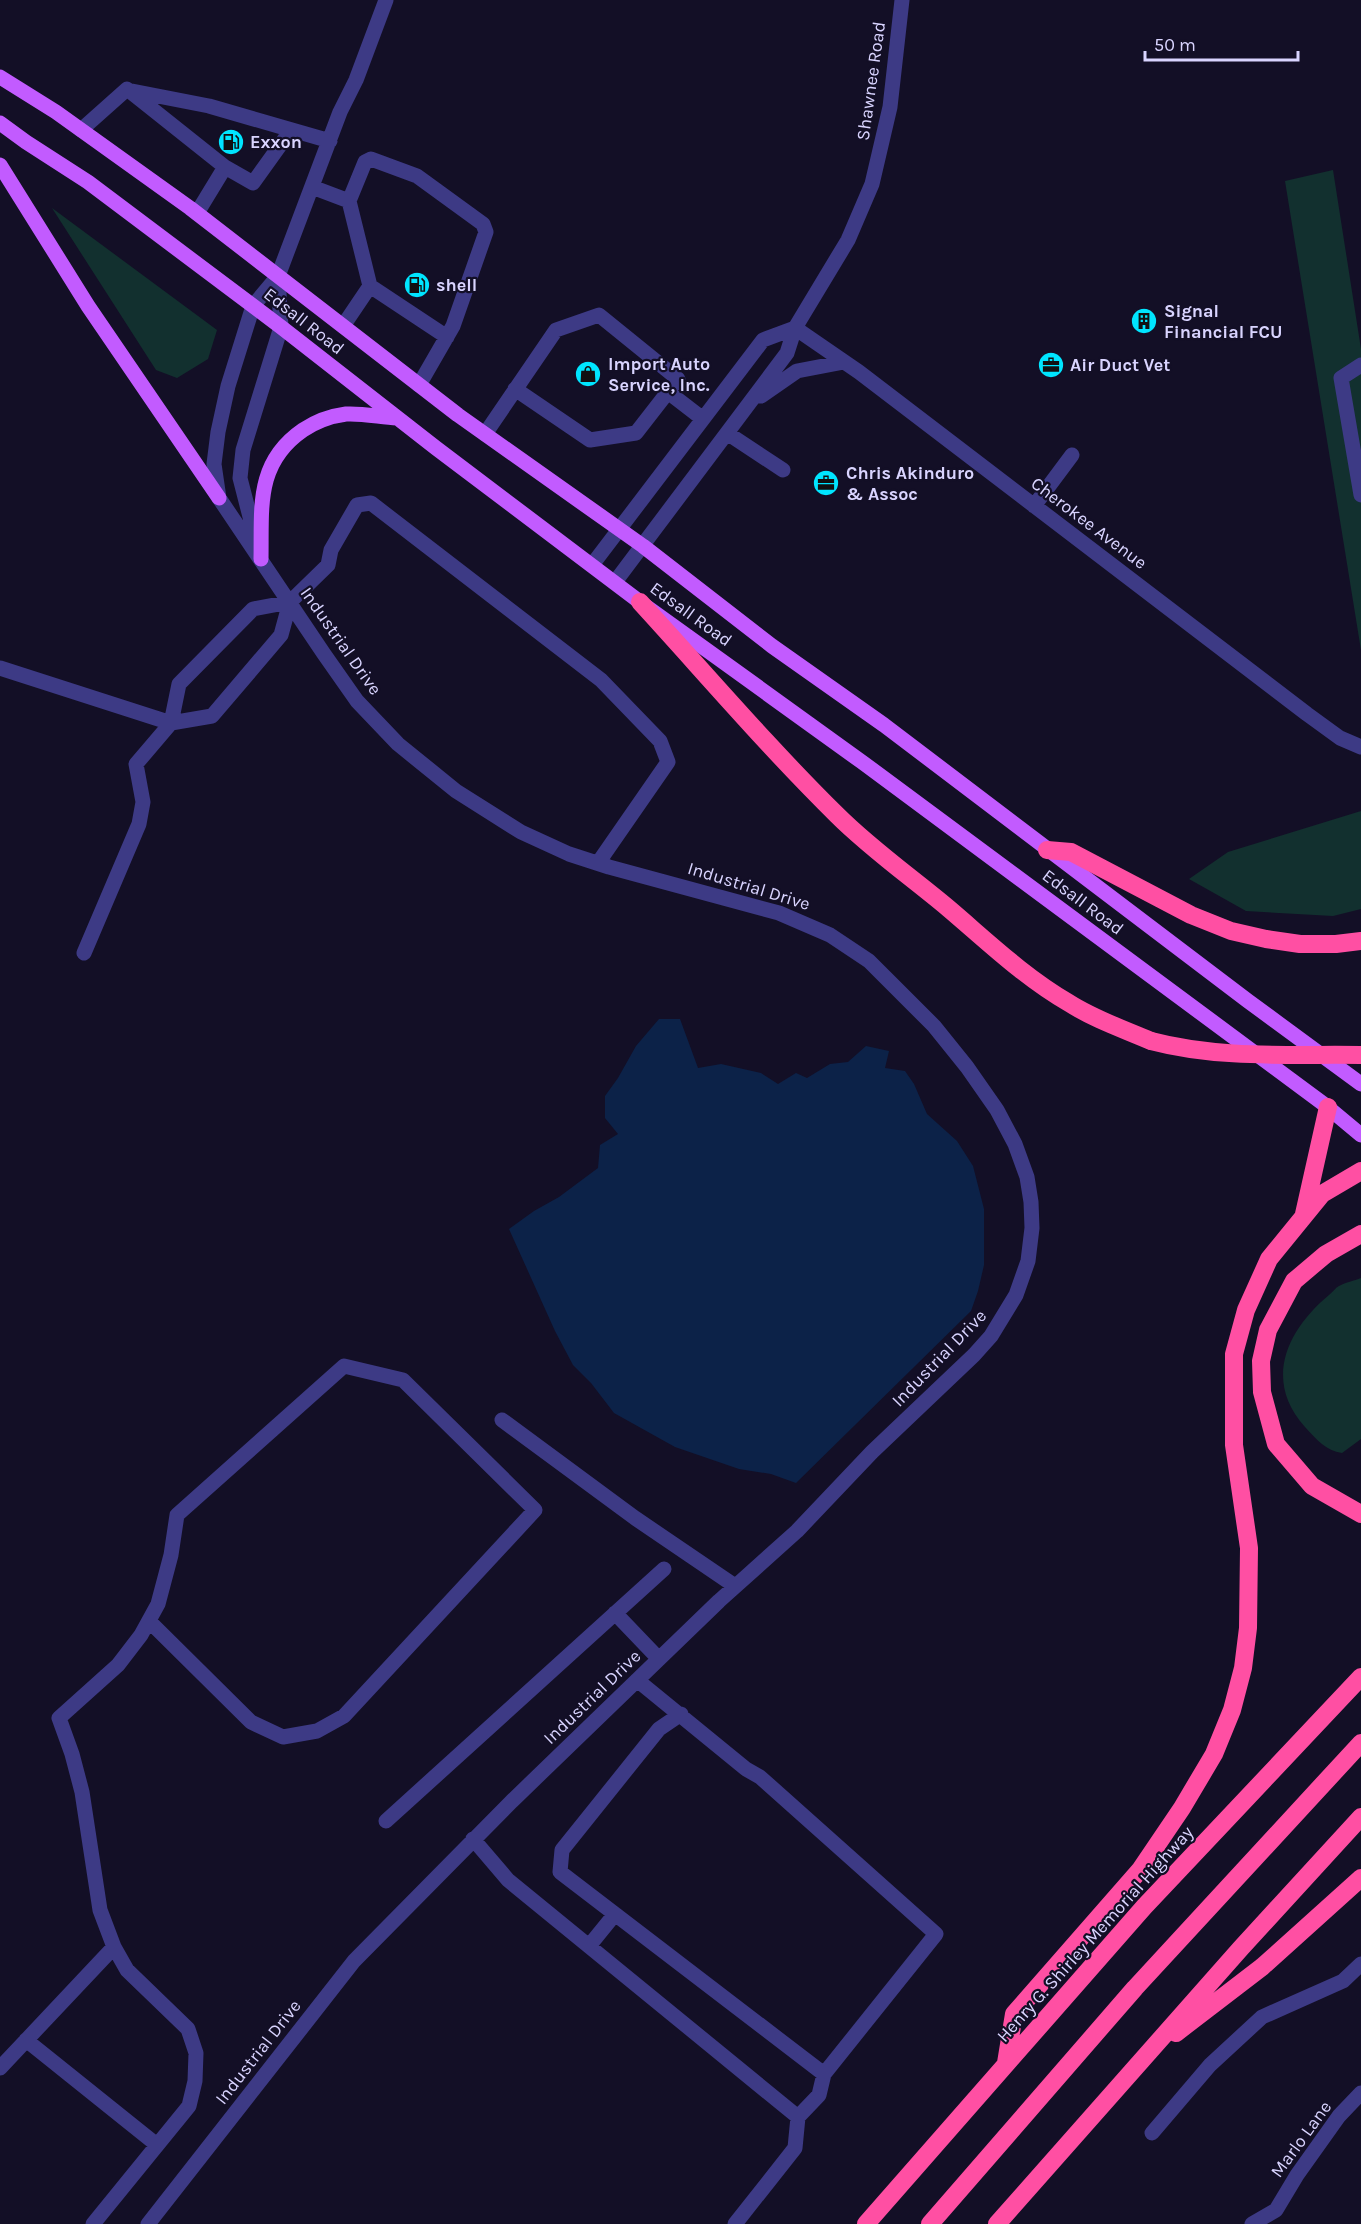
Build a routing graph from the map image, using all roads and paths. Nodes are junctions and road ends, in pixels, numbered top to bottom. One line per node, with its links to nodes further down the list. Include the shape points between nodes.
1 (386, 0): 8 (street)
2 (902, 0): 19 (street, Shawnee Road, via 890,107 872,184 848,240)
3 (0, 77): 6 (main road, Edsall Road)
4 (127, 90): 6 (street); 7 (street, via 209,106); 10 (street)
5 (0, 123): 16 (main road, Edsall Road, via 87,182)
6 (81, 130): 13 (main road, Edsall Road)
7 (291, 130): 8 (street); 10 (street, via 253,183)
8 (330, 141): 11 (street)
9 (0, 165): 34 (main road, via 88,306)
10 (225, 167): 13 (street)
11 (312, 187): 12 (street); 14 (street)
12 (349, 201): 15 (street); 20 (street, via 365,162 371,159 417,176 483,224 485,240)
13 (197, 213): 14 (main road, Edsall Road)
14 (278, 276): 16 (street, Industrial Drive); 17 (main road, Edsall Road); 18 (street, Industrial Drive)
15 (370, 286): 17 (street); 20 (street)
16 (253, 306): 18 (main road, Edsall Road); 34 (street, Industrial Drive, via 218,432 214,464)
17 (343, 326): 23 (main road, Edsall Road)
18 (281, 327): 27 (main road, Edsall Road); 38 (street, Industrial Drive, via 243,450 240,478)
19 (795, 328): 21 (street, Cherokee Avenue); 26 (street, via 787,352); 28 (street, via 763,340)
20 (447, 337): 23 (street)
21 (843, 362): 26 (street, via 797,371); 35 (street, Cherokee Avenue)
22 (1361, 365): 33 (street, via 1341,378)
23 (419, 385): 30 (main road, Edsall Road)
24 (515, 389): 25 (street, via 590,440 636,433); 25 (street, via 556,330 599,315 678,379); 30 (street)
25 (668, 392): 28 (street)
26 (747, 407): 29 (street)
27 (397, 418): 38 (main road, via 346,414 315,423 289,440 272,461 263,493); 39 (main road, Edsall Road)
28 (703, 419): 36 (street)
29 (727, 433): 32 (street); 37 (street)
30 (485, 434): 36 (main road, Edsall Road)
31 (1072, 455): 35 (street)
32 (783, 470)
33 (1361, 495)
34 (219, 498): 38 (street, Industrial Drive)
35 (1034, 506): 45 (street, Cherokee Avenue, via 1307,714 1340,738)
36 (621, 530): 37 (main road, Edsall Road); 39 (street)
37 (643, 546): 40 (street); 46 (main road, Edsall Road)
38 (261, 559): 41 (street, Industrial Drive)
39 (592, 566): 40 (main road, Edsall Road)
40 (615, 582): 42 (main road, Edsall Road)
41 (290, 602): 44 (street, via 281,635 212,716); 44 (street, via 253,609 179,684); 47 (street, Industrial Drive, via 357,701 398,744 456,791 521,832); 47 (street, via 327,565 357,505 371,503 601,680 660,741 668,762)
42 (640, 602): 50 (highway, bridge, via 829,807 1001,955 1088,1014 1151,1041 1179,1048 1214,1053); 52 (main road, Edsall Road)
43 (0, 669): 44 (street)
44 (171, 723): 49 (street, via 136,764 143,802 139,824)
45 (1361, 747)
46 (1047, 850): 48 (highway, via 1071,852 1191,915 1230,931 1300,944); 51 (main road, Edsall Road)
47 (598, 863): 60 (street, Industrial Drive, via 779,913 807,923 855,950 897,987 968,1067 997,1110 1027,1177 1032,1228 1028,1261 1016,1295 991,1336 797,1531)
48 (1361, 941)
49 (84, 953)
50 (1361, 1054)
51 (1361, 1084)
52 (1328, 1107): 53 (main road, Edsall Road); 55 (highway)
53 (1361, 1135)
54 (1361, 1170): 55 (highway, via 1322,1194)
55 (1303, 1216): 78 (highway, via 1269,1259 1246,1310 1234,1354 1234,1444 1249,1548 1250,1594 1243,1668 1232,1710 1214,1754 1140,1870 1014,2014)
56 (1361, 1234): 58 (highway, via 1326,1254 1294,1281 1268,1330 1261,1361 1262,1392 1276,1444 1312,1486)
57 (502, 1420): 60 (street, via 634,1518)
58 (1361, 1514)
59 (664, 1569): 61 (street)
60 (735, 1586): 63 (street, Industrial Drive)
61 (615, 1613): 63 (street); 69 (street)
62 (149, 1621): 62 (street, via 158,1604 171,1555 177,1515 344,1366 403,1380 535,1510 344,1716 317,1731 283,1737 251,1722); 74 (street, via 118,1665 59,1718 82,1792 100,1910)
63 (659, 1659): 65 (street, Industrial Drive)
64 (1361, 1677): 78 (highway, Henry G. Shirley Memorial Highway, via 1144,1907)
65 (638, 1680): 66 (street); 70 (street, Industrial Drive)
66 (681, 1714): 72 (street, via 659,1729 562,1850 560,1872); 80 (street, via 760,1777 936,1934)
67 (1361, 1743): 89 (highway, via 1135,1988)
68 (1361, 1817): 77 (highway)
69 (386, 1821)
70 (473, 1839): 73 (street, via 508,1880); 86 (street, Industrial Drive, via 354,1962)
71 (1361, 1878): 77 (highway, via 1262,1966)
72 (615, 1914): 73 (street); 80 (street)
73 (589, 1946): 82 (street)
74 (114, 1947): 76 (street); 84 (street, via 127,1970 188,2029 196,2053 189,2106)
75 (1361, 1964): 83 (street, via 1342,1981 1262,2017 1210,2065)
76 (26, 2040): 79 (street); 84 (street)
77 (1142, 2060): 90 (highway)
78 (1006, 2063): 88 (highway, Henry G. Shirley Memorial Highway)
79 (0, 2068)
80 (824, 2074): 82 (street, via 819,2095)
81 (1361, 2092): 91 (street, Marlo Lane, via 1339,2116 1276,2210)
82 (798, 2117): 87 (street, via 795,2148)
83 (1152, 2133)
84 (157, 2145): 85 (street)
85 (93, 2224)
86 (148, 2224)
87 (735, 2224)
88 (867, 2224)
89 (930, 2224)
90 (997, 2224)
91 (1252, 2224)

